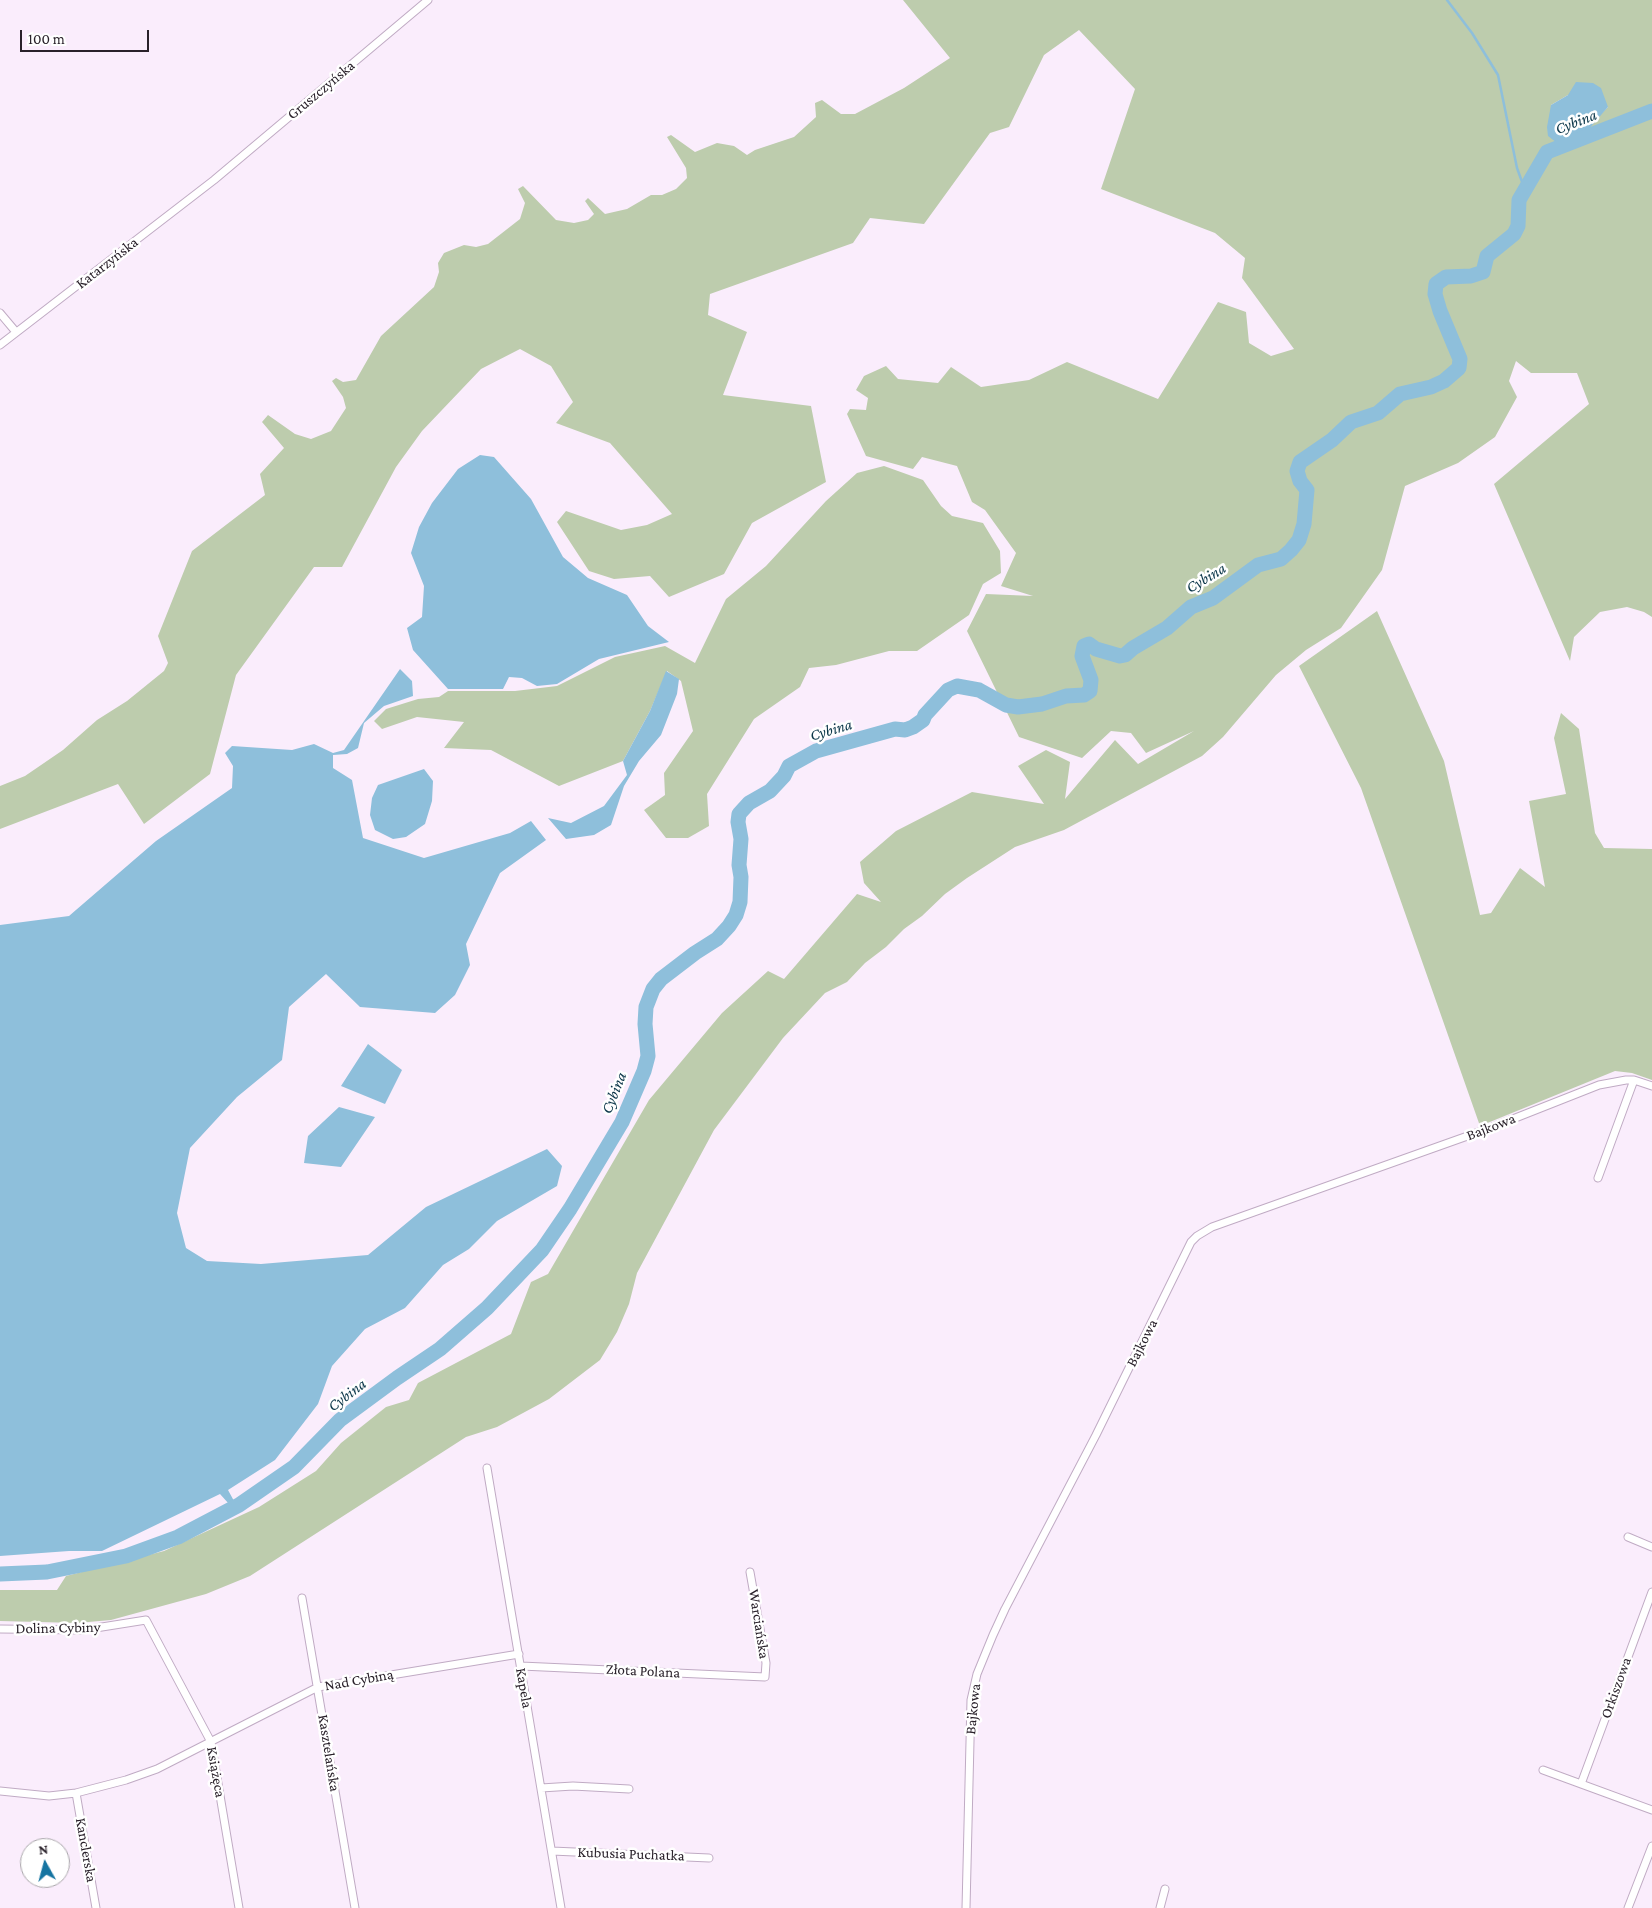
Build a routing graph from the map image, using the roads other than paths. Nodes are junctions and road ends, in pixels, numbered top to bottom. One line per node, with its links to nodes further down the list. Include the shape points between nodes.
1 (428, 0): 2 (street, Gruszczyńska)
2 (214, 180): 4 (street, Katarzyńska)
3 (0, 313): 4 (street)
4 (16, 332): 5 (street, Katarzyńska)
5 (0, 345)
6 (1634, 1080): 7 (street, Bajkowa); 8 (street); 37 (street, Bajkowa, via 1614,1082 1578,1093 1490,1128 1212,1227 1192,1242 997,1626 977,1674 971,1700)
7 (1652, 1086)
8 (1598, 1178)
9 (487, 1468): 17 (street, Kapela)
10 (1628, 1537): 11 (street)
11 (1652, 1546)
12 (750, 1572): 19 (street, Warciańska, via 766,1663)
13 (1652, 1592): 23 (street, Orkiszowa)
14 (302, 1598): 20 (street, Kasztelańska)
15 (146, 1620): 16 (street, Dolina Cybiny, via 83,1630); 21 (street, Książęca)
16 (0, 1629)
17 (519, 1654): 18 (street, Kapela); 20 (street, Nad Cybiną)
18 (521, 1666): 19 (street, Złota Polana); 24 (street, Kapela)
19 (764, 1677)
20 (318, 1687): 21 (street, Nad Cybiną); 35 (street, Kasztelańska)
21 (211, 1742): 27 (street, Nad Cybiną, via 157,1769); 34 (street, Książęca)
22 (1543, 1770): 23 (street)
23 (1581, 1784): 28 (street)
24 (541, 1788): 25 (street); 30 (street, Kapela)
25 (629, 1789)
26 (0, 1791): 27 (street, Nad Cybiną, via 49,1796)
27 (76, 1793): 33 (street, Kanclerska)
28 (1652, 1810)
29 (1652, 1846): 39 (street)
30 (552, 1851): 31 (street, Kubusia Puchatka); 36 (street, Kapela)
31 (709, 1858)
32 (1165, 1889): 38 (street)
33 (96, 1908)
34 (239, 1908)
35 (355, 1908)
36 (561, 1908)
37 (966, 1908)
38 (1160, 1908)
39 (1628, 1908)

